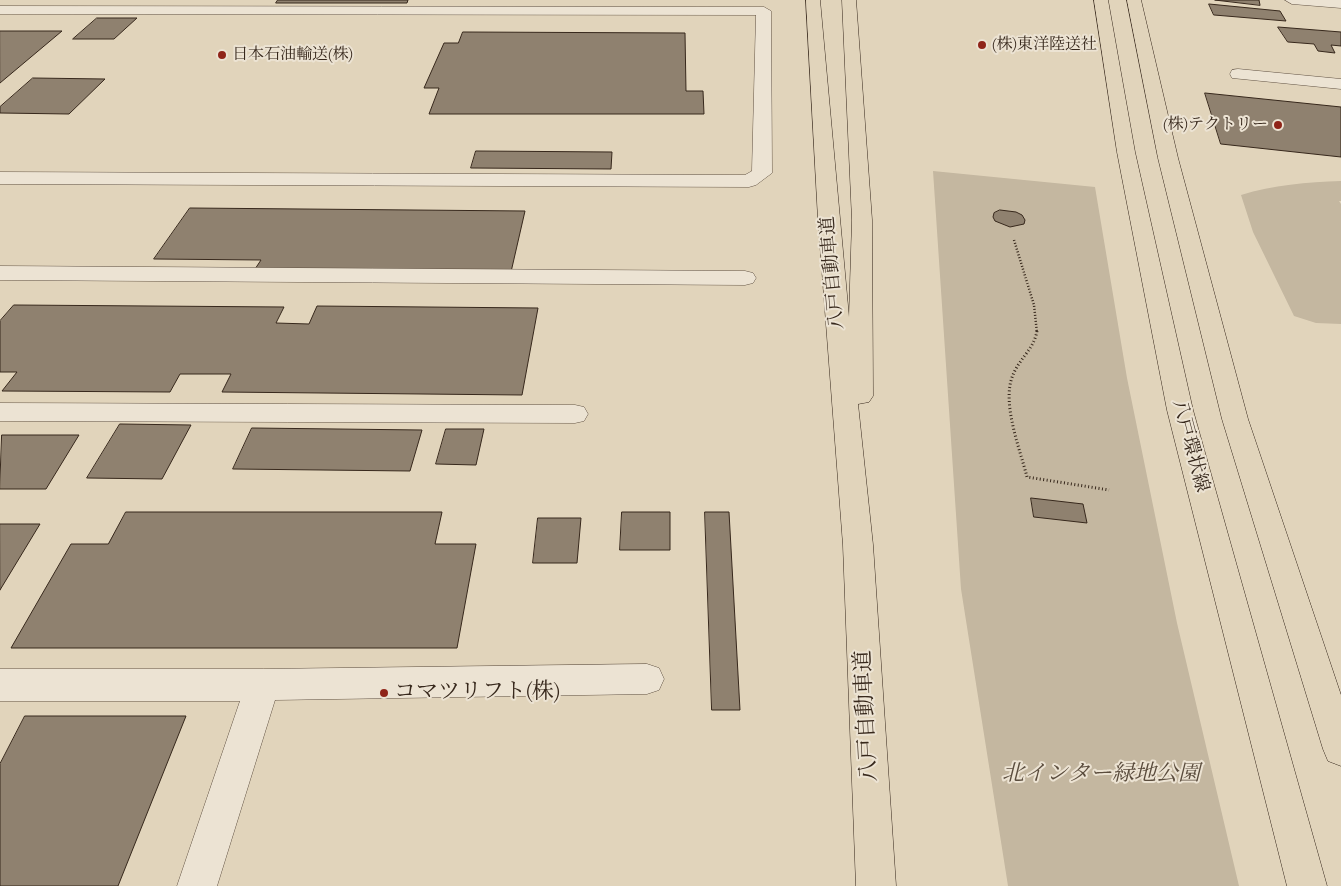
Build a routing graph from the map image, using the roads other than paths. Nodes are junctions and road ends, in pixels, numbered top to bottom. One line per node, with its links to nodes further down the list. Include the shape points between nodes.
1 (814, 0): 17 (main road, 八戸自動車道, via 828,219)
2 (849, 0): 17 (main road, 八戸自動車道, via 862,220)
3 (1101, 0): 24 (main road, 八戸環状線, via 1126,152 1180,410)
4 (1134, 0): 21 (main road, via 1172,176 1235,419)
5 (1292, 0): 6 (street)
6 (1339, 3)
7 (426, 5): 8 (street); 12 (street, via 764,11 762,173 749,181)
8 (0, 10)
9 (1332, 64): 11 (street)
10 (1238, 74): 11 (street)
11 (1341, 83)
12 (0, 178)
13 (0, 273): 14 (street)
14 (745, 278)
15 (0, 412): 16 (street)
16 (575, 414)
17 (858, 545): 23 (main road, 八戸自動車道)
18 (647, 679): 20 (street)
19 (0, 685): 20 (street)
20 (262, 685): 22 (street)
21 (1341, 749)
22 (197, 886)
23 (876, 886)
24 (1307, 886)

